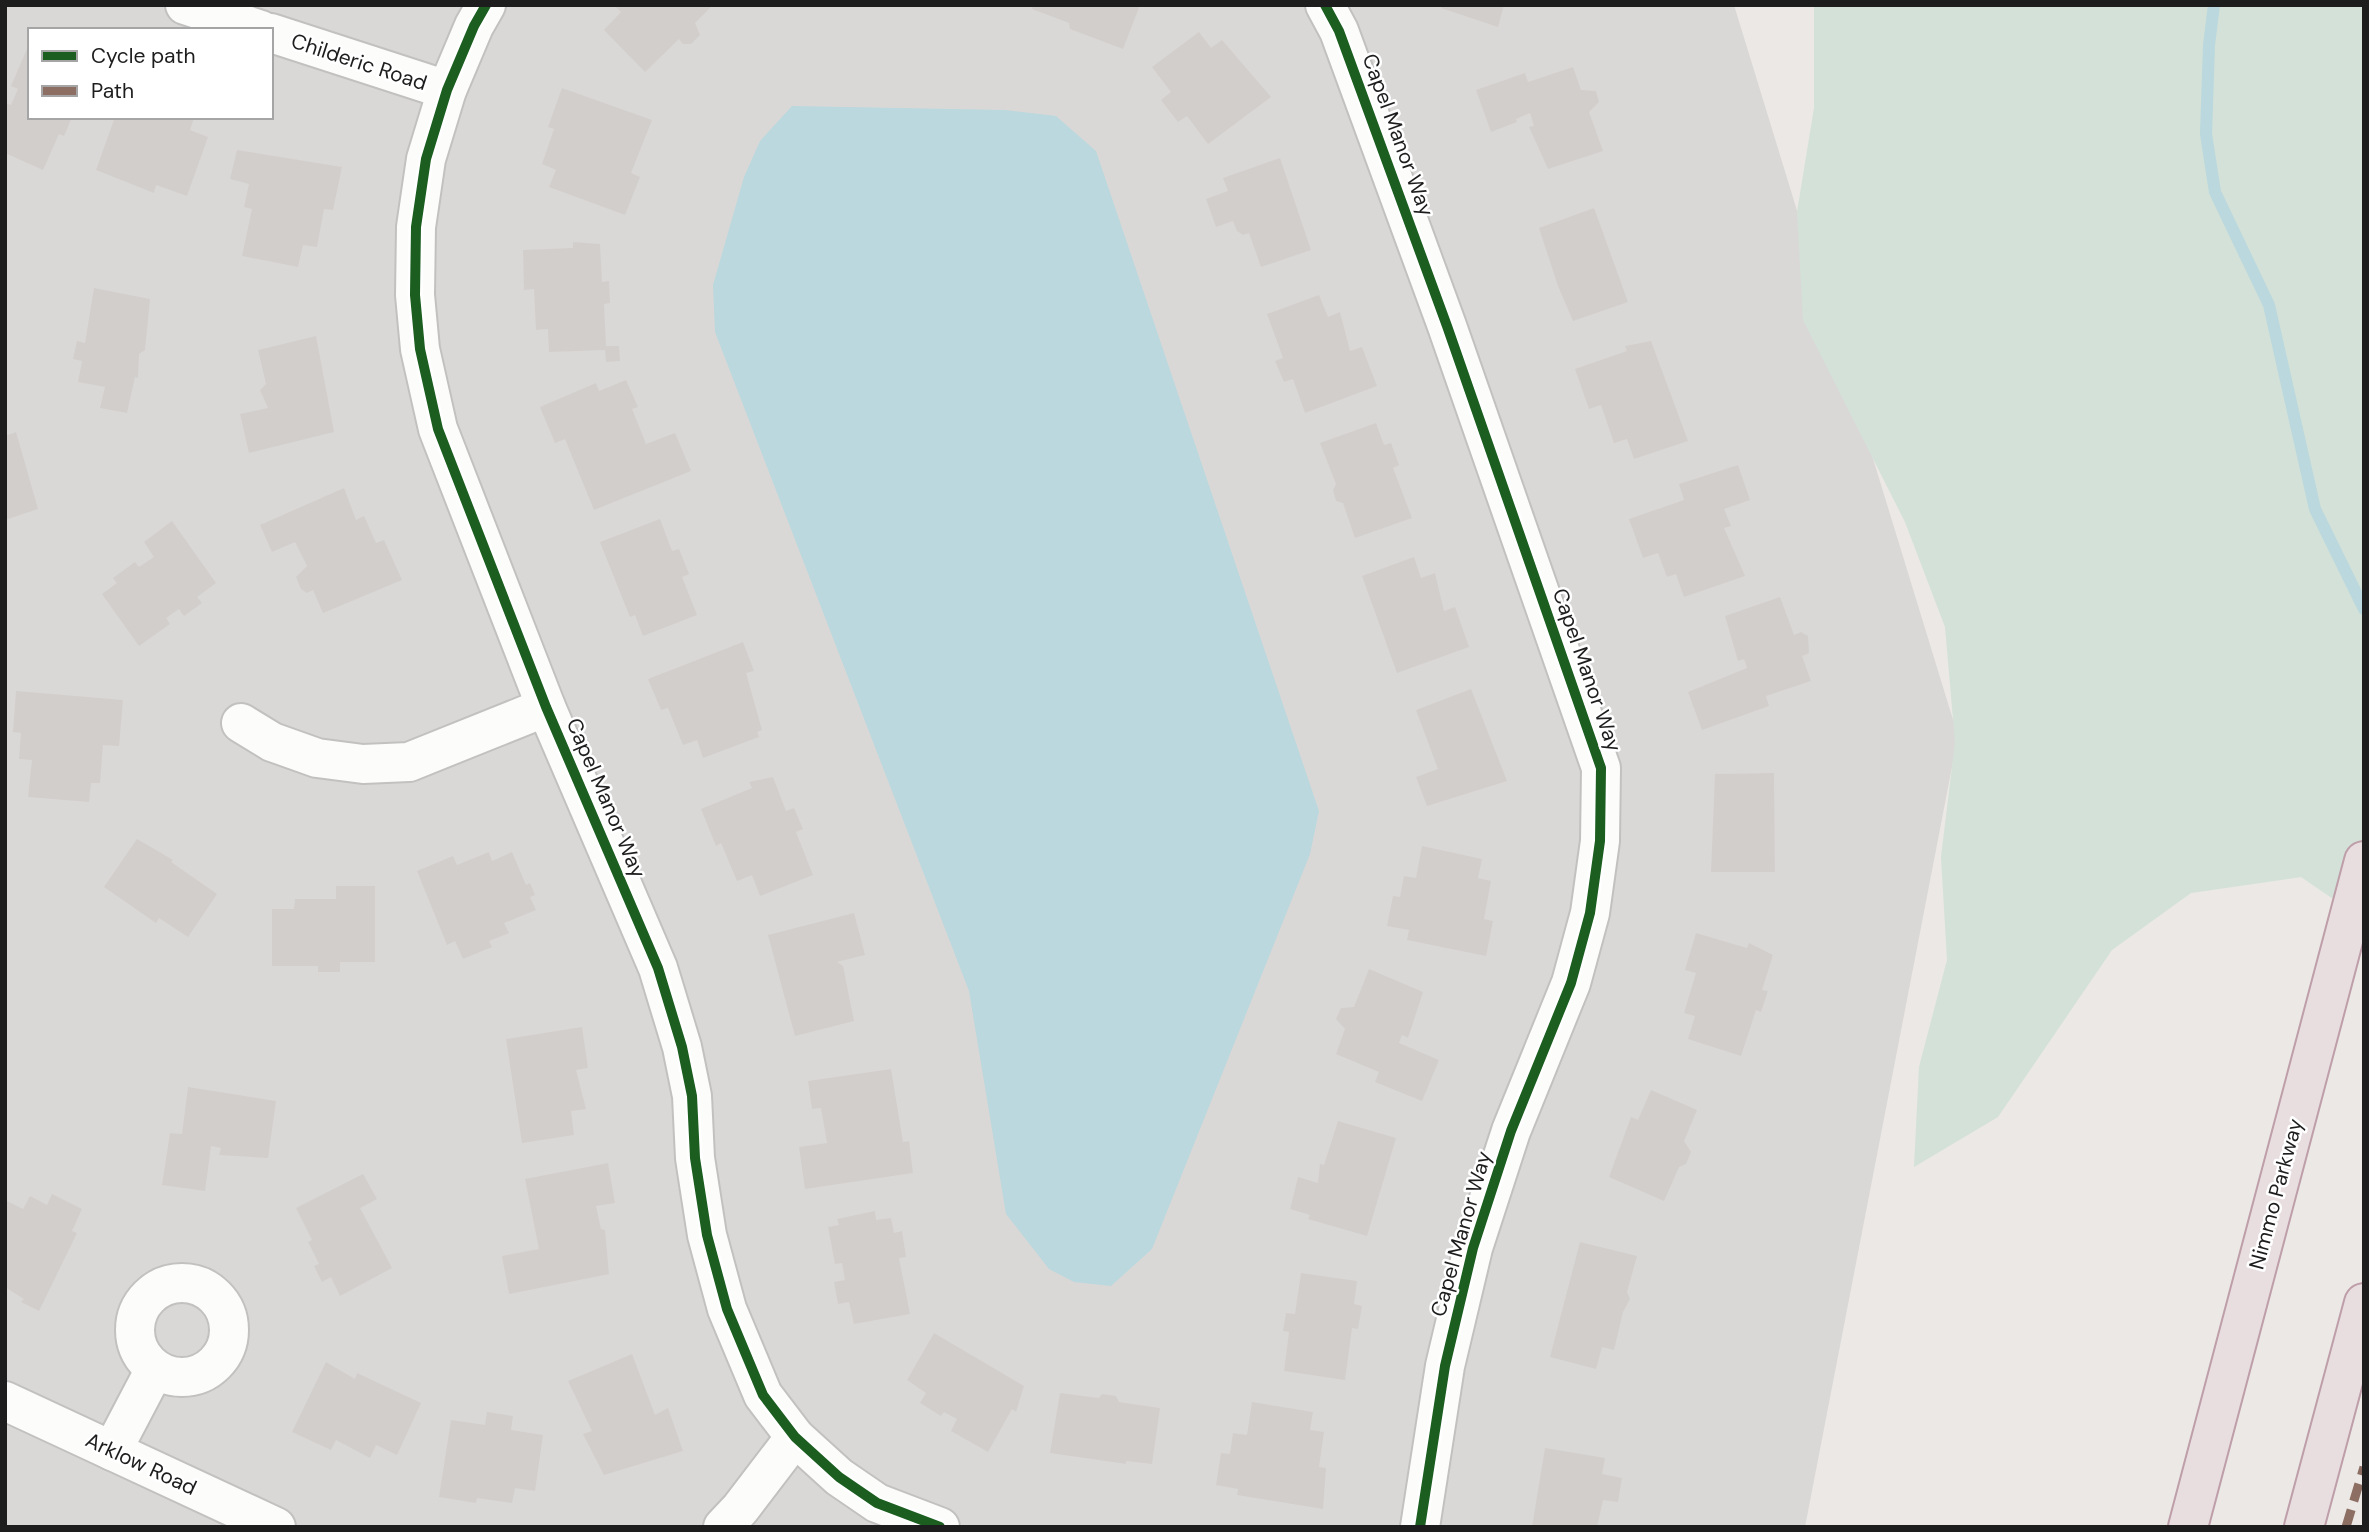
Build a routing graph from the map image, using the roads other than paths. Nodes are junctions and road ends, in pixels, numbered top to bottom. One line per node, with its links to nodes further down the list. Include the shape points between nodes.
1 (185, 5): 4 (street)
2 (485, 5): 6 (street, Capel Manor Way)
3 (1325, 5): 18 (street, Capel Manor Way, via 1339,31 1447,326 1601,768 1600,841 1590,912 1572,983 1511,1131 1473,1248 1446,1366)
4 (255, 28)
5 (273, 34): 6 (street, Childeric Road)
6 (447, 90): 7 (street, Capel Manor Way, via 426,159 416,227 420,349 438,429)
7 (546, 707): 8 (street, via 409,762 363,764 317,758 272,742); 13 (street, Capel Manor Way, via 657,968 682,1047 707,1235 727,1309 763,1395)
8 (241, 723)
9 (2364, 861): 19 (highway, Nimmo Parkway)
10 (2364, 1303): 20 (highway)
11 (155, 1369): 14 (street)
12 (5, 1401): 14 (street, Arklow Road)
13 (795, 1437): 16 (street); 17 (street, Capel Manor Way, via 839,1477 877,1503)
14 (112, 1451): 15 (street, Arklow Road)
15 (276, 1527)
16 (723, 1527)
17 (940, 1527)
18 (1420, 1527)
19 (2188, 1527)
20 (2304, 1527)

